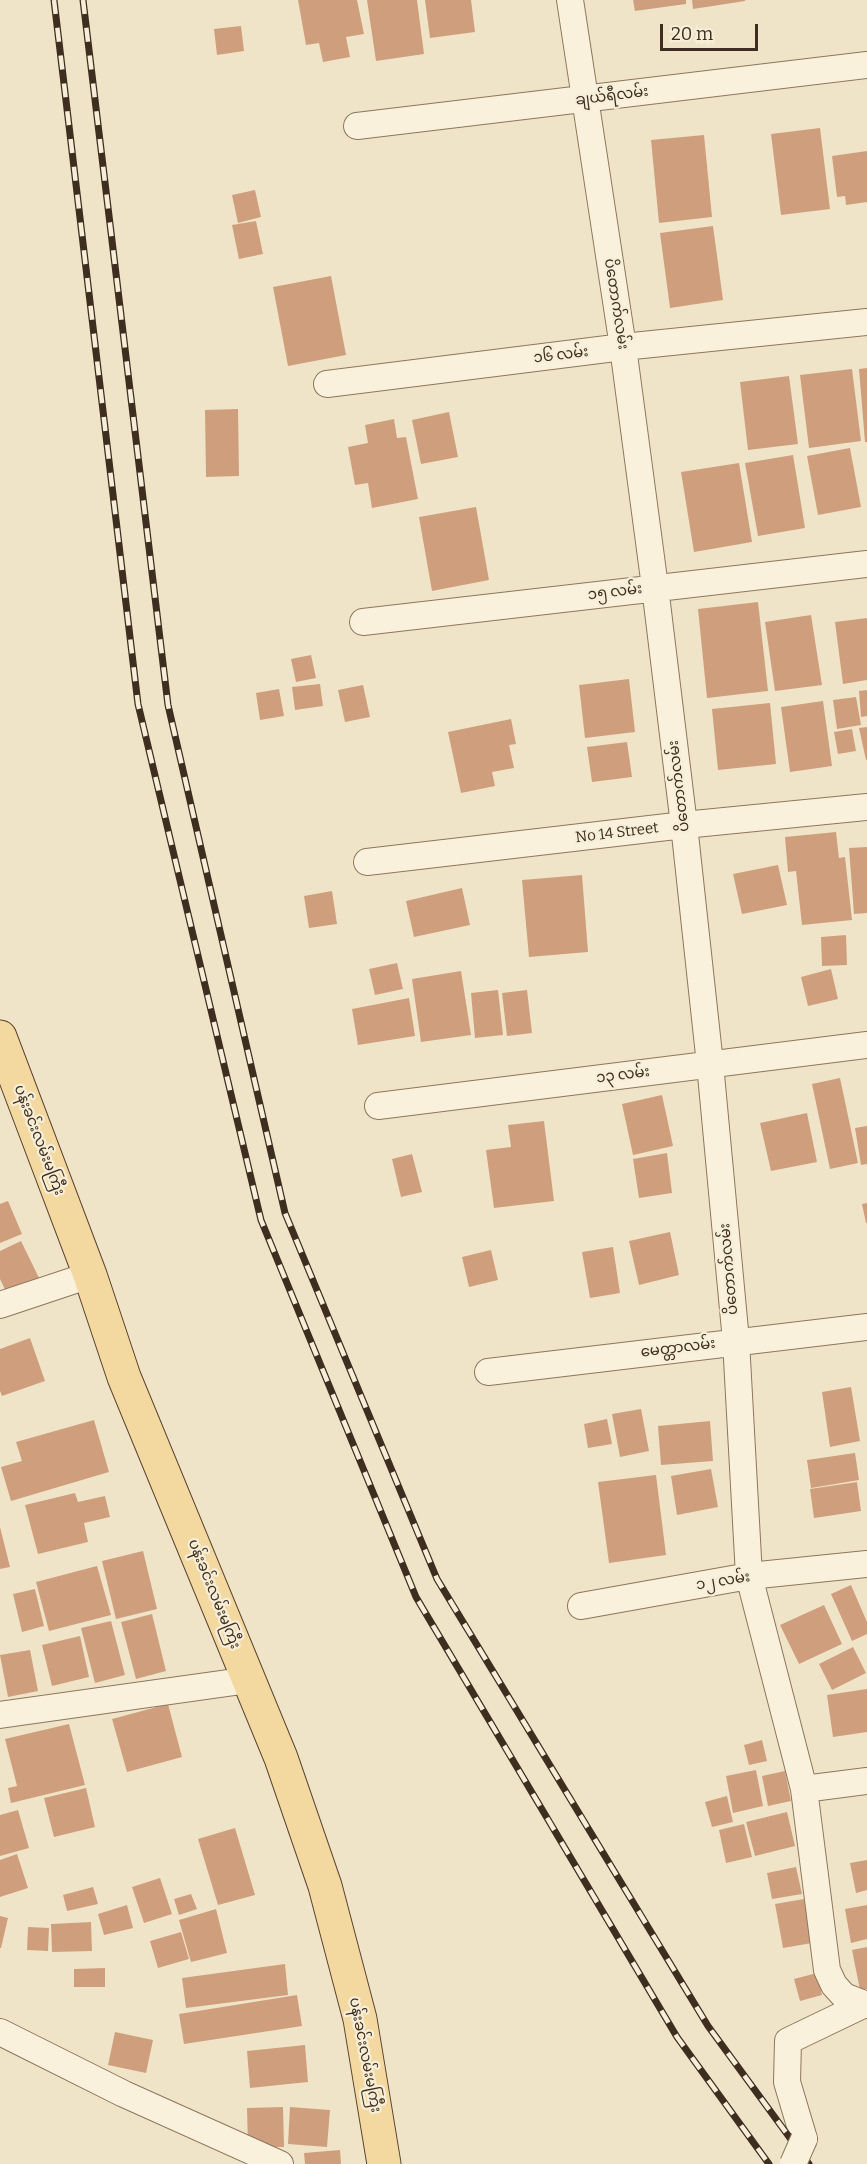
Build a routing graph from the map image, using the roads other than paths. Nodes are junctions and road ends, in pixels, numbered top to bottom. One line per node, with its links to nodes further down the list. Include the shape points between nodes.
1 (570, 0): 3 (street, ပိတောက်လမ်း)
2 (867, 65): 3 (street, ချယ်ရီလမ်း)
3 (584, 100): 4 (street, ချယ်ရီလမ်း); 6 (street, ပိတောက်လမ်း)
4 (357, 126)
5 (867, 322): 6 (street, ၁၆ လမ်း)
6 (622, 347): 7 (street, ၁၆ လမ်း); 9 (street, ပိတောက်လမ်း)
7 (327, 384)
8 (867, 564): 9 (street, ၁၅ လမ်း)
9 (656, 587): 10 (street, ၁၅ လမ်း); 12 (street, ပိတောက်လမ်း)
10 (363, 622)
11 (867, 807): 12 (street, No 14 Street)
12 (684, 825): 13 (street, No 14 Street); 16 (street, ပိတောက်လမ်း)
13 (367, 862)
14 (0, 1037): 17 (main road, ပန်းခင်းလမ်းမကြီး)
15 (867, 1045): 16 (street, ၁၃ လမ်း)
16 (710, 1064): 18 (street, ၁၃ လမ်း); 22 (street, ပိတောက်လမ်း)
17 (8, 1079): 19 (main road, ပန်းခင်းလမ်းမကြီး)
18 (378, 1107)
19 (90, 1275): 20 (street); 27 (main road, ပန်းခင်းလမ်းမကြီး, via 124,1377)
20 (0, 1305)
21 (867, 1327): 22 (street, မေတ္တာလမ်း)
22 (736, 1341): 23 (street, မေတ္တာလမ်း); 25 (street, ပိတောက်လမ်း)
23 (488, 1372)
24 (867, 1564): 25 (street, ၁၂ လမ်း)
25 (749, 1576): 26 (street, ၁၂ လမ်း); 30 (street, ပိတောက်လမ်း)
26 (581, 1606)
27 (249, 1680): 28 (street); 34 (main road, ပန်းခင်းလမ်းမကြီး, via 281,1758 325,1886 360,2019)
28 (0, 1715)
29 (867, 1781): 30 (street)
30 (804, 1789): 31 (street, ပိတောက်လမ်း, via 827,1970 844,1996)
31 (865, 2005): 35 (street, bridge, via 788,2041 788,2082 804,2139)
32 (0, 2032): 33 (street, via 124,2094)
33 (280, 2164)
34 (384, 2164)
35 (793, 2164)

